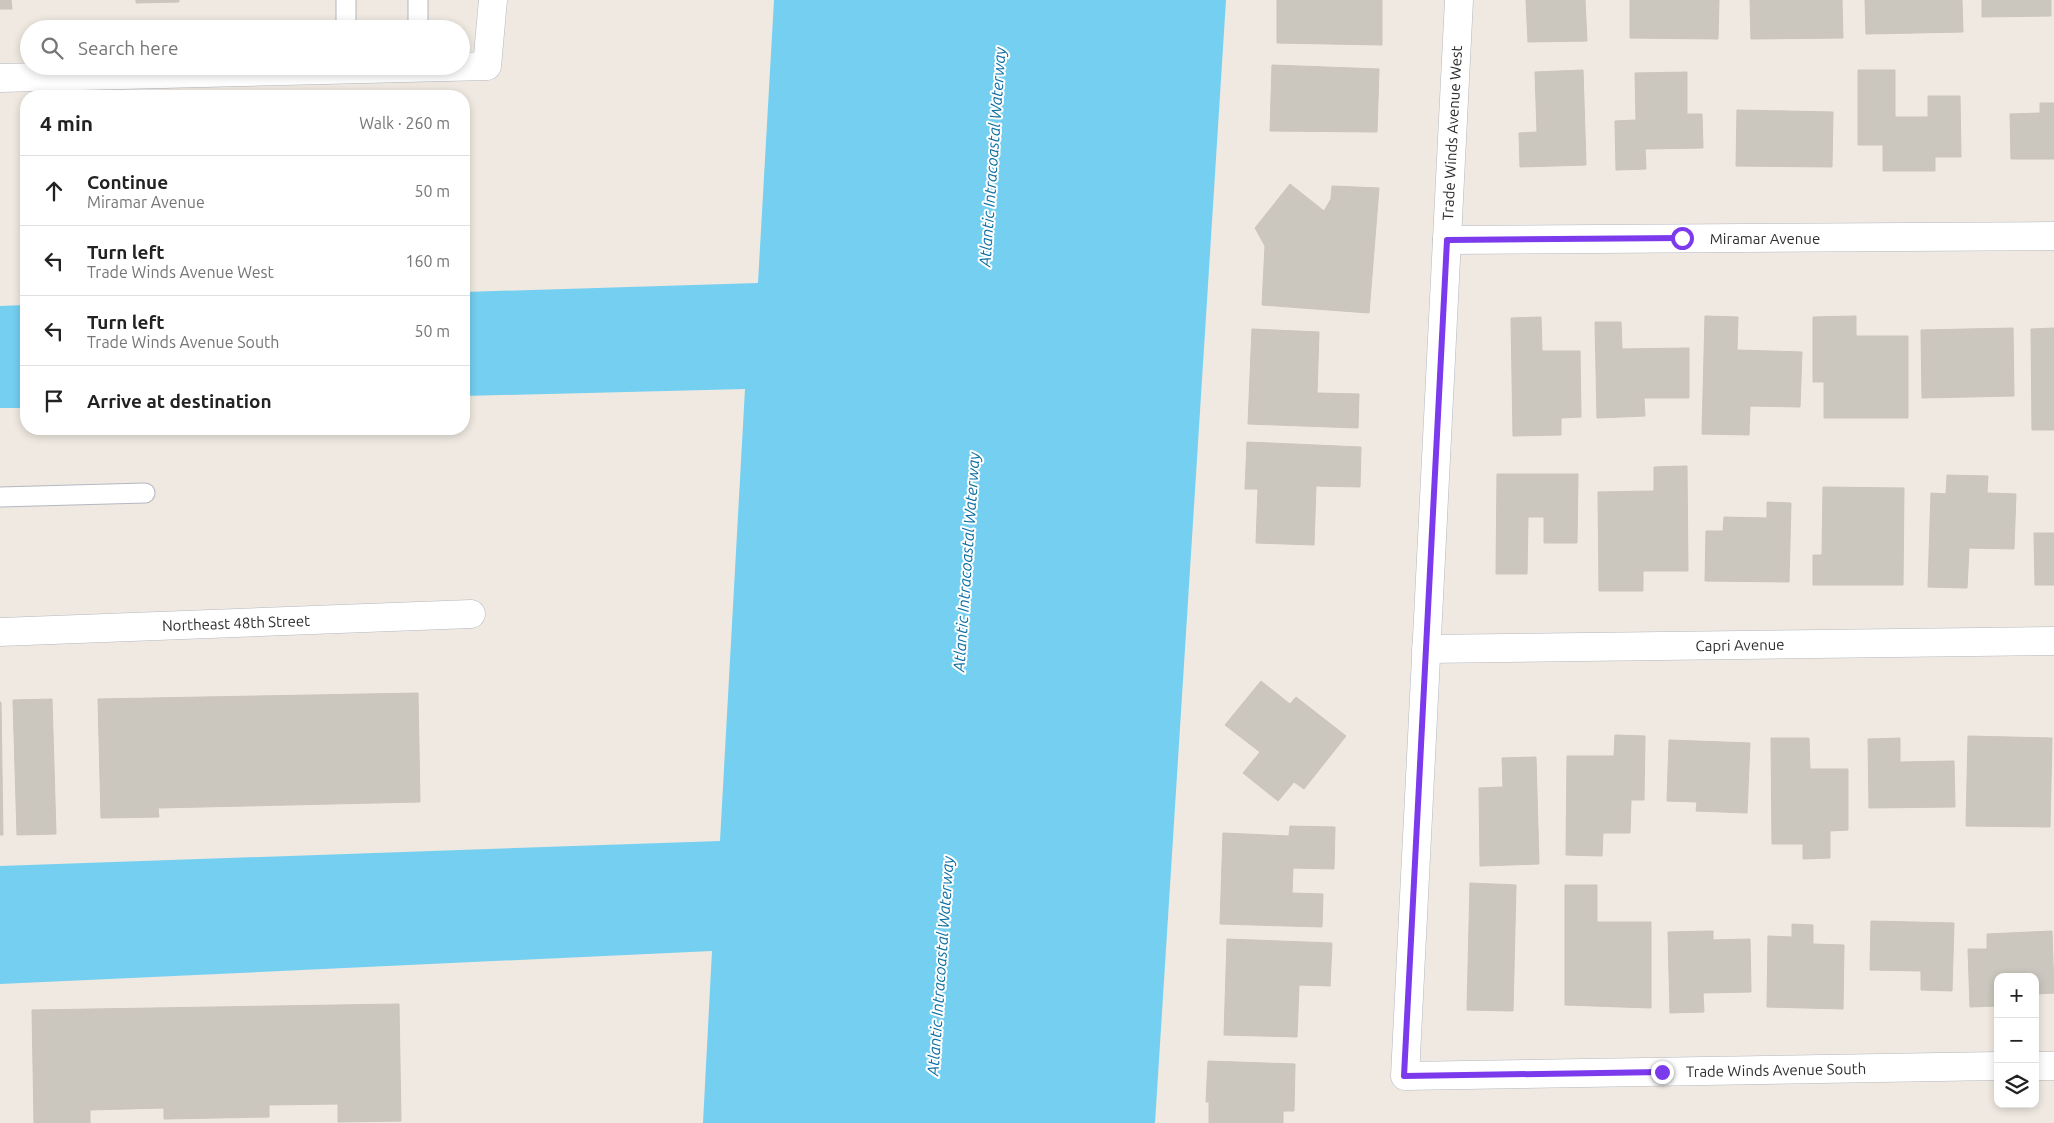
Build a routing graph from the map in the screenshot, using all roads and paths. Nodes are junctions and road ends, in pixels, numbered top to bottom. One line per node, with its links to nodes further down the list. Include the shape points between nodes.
1 (346, 0): 5 (lane)
2 (418, 0): 6 (lane)
3 (492, 0): 7 (street, via 487,66)
4 (1459, 0): 11 (street, Trade Winds Avenue West)
5 (346, 20)
6 (418, 20)
7 (470, 66)
8 (104, 75): 9 (street)
9 (0, 78)
10 (2054, 236): 11 (street, Miramar Avenue)
11 (1447, 240): 17 (street, Trade Winds Avenue West)
12 (145, 493): 13 (lane)
13 (0, 497)
14 (471, 614): 15 (street, Northeast 48th Street)
15 (0, 632)
16 (2054, 641): 17 (street, Capri Avenue)
17 (1426, 649): 21 (street, Trade Winds Avenue West)
18 (1994, 1066): 21 (street, Trade Winds Avenue South)
19 (2039, 1066): 20 (street)
20 (2054, 1066)
21 (1404, 1076)

